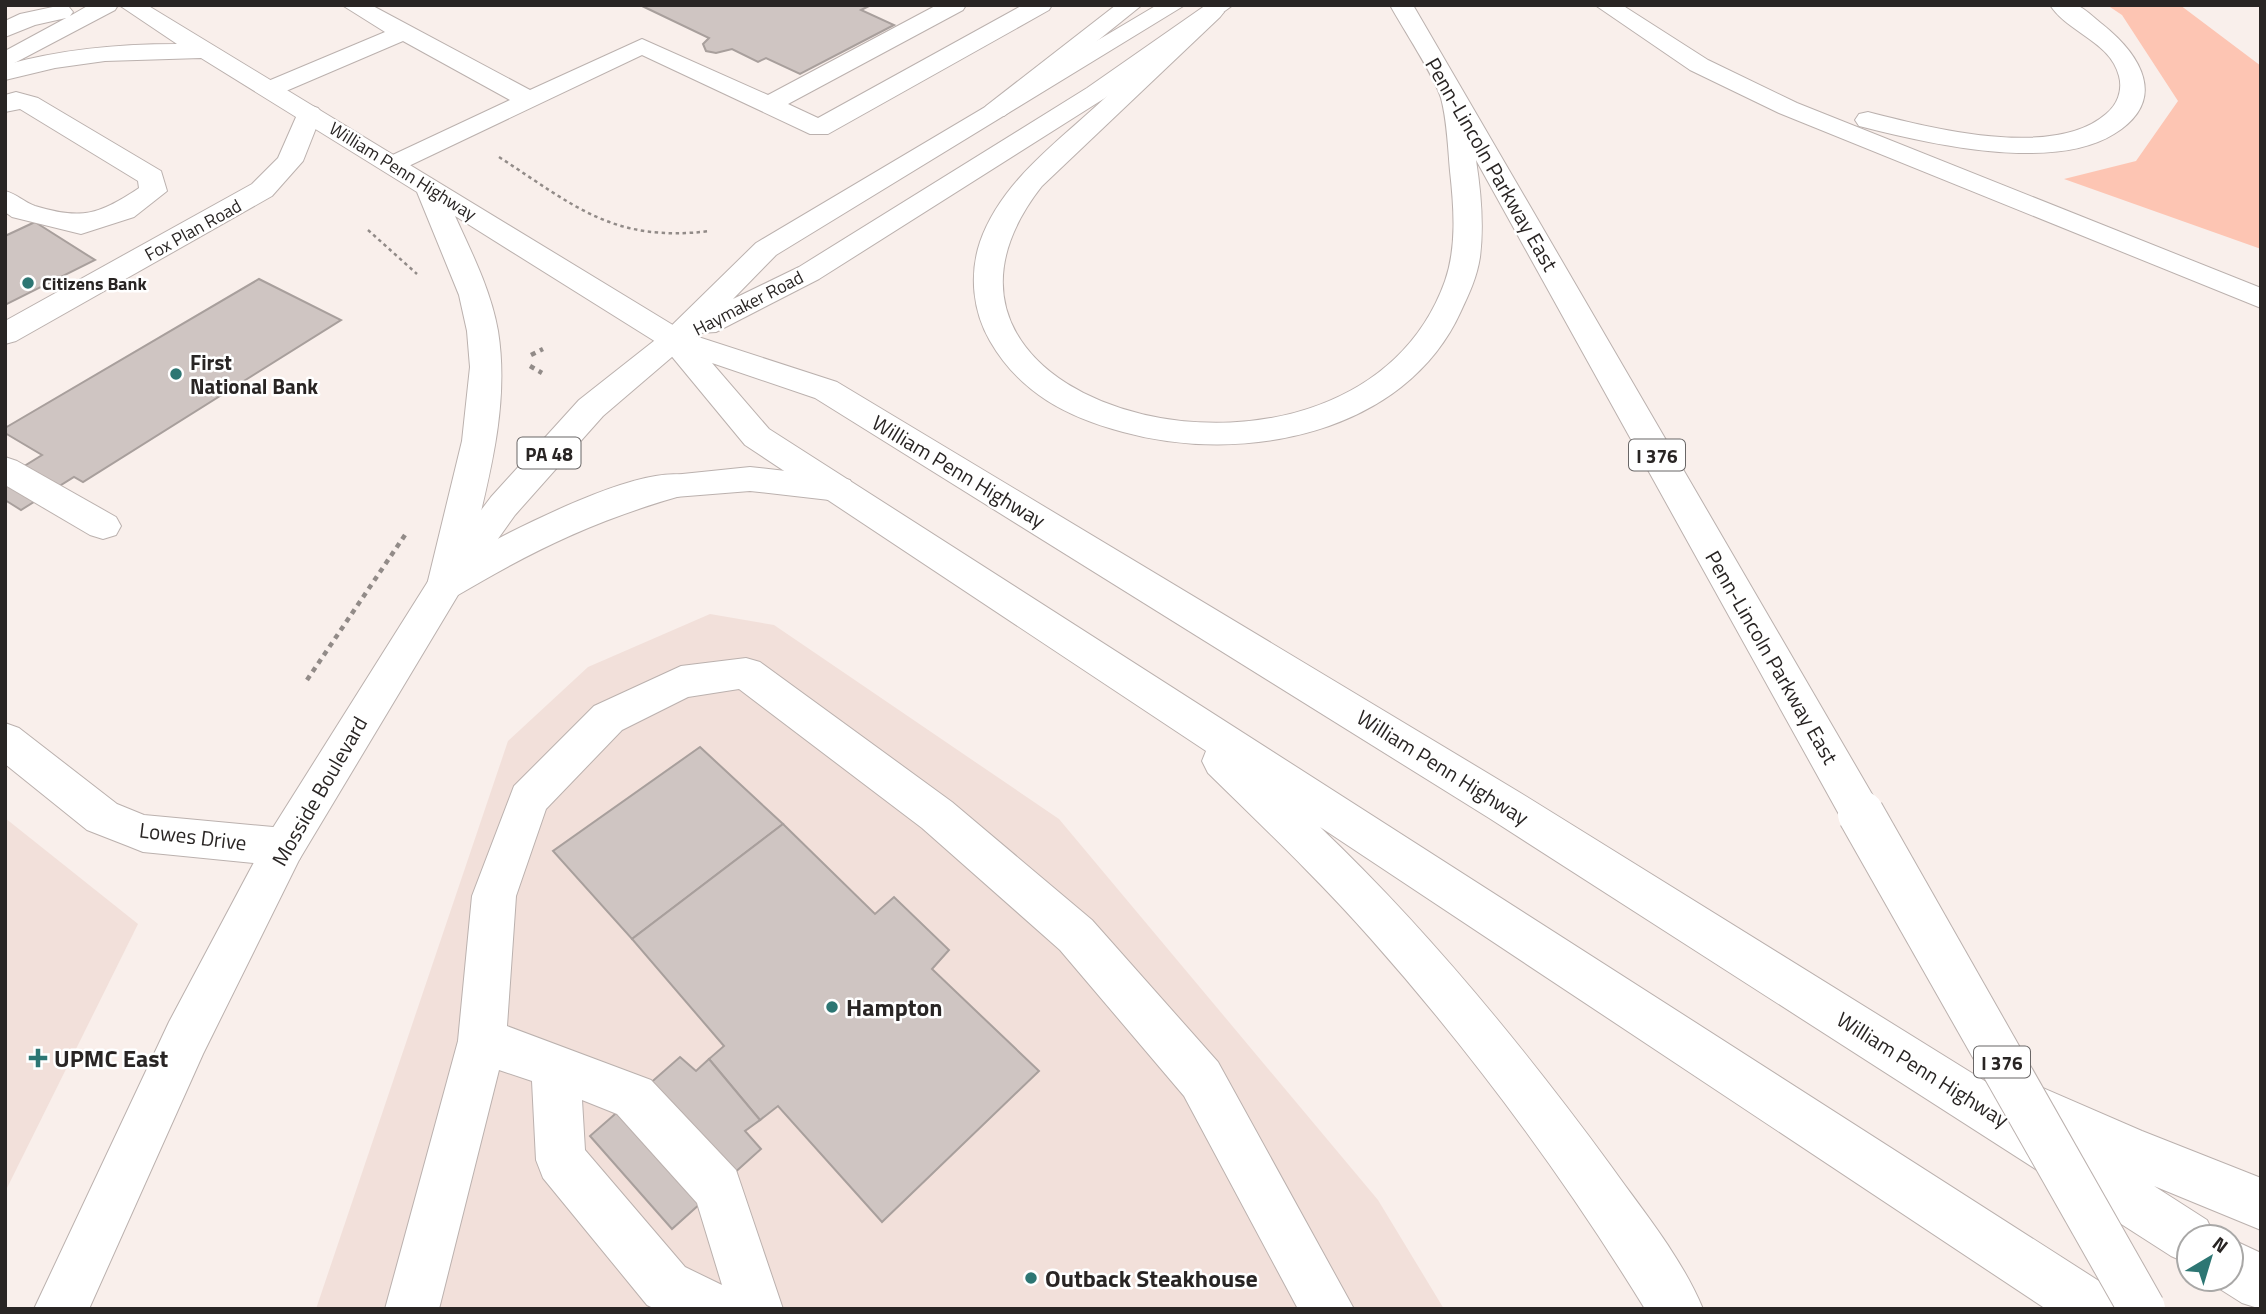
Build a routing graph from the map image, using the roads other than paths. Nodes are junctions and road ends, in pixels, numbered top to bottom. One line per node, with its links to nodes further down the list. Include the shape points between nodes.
1 (90, 5): 13 (main road, via 28,19)
2 (107, 5): 16 (main road)
3 (130, 5): 15 (main road, William Penn Highway)
4 (354, 5): 14 (main road)
5 (955, 5): 23 (main road)
6 (1041, 5): 23 (main road, via 819,128)
7 (1131, 5): 24 (main road)
8 (1174, 5): 24 (main road, Haymaker Road)
9 (1401, 5): 20 (main road, Penn-Lincoln Parkway East / I 376)
10 (1606, 5): 17 (main road)
11 (2061, 5): 17 (main road, via 2121,53 2134,80 2122,116 2076,139 2003,144 1931,136)
12 (1217, 9): 20 (main road, via 1032,180 993,241 988,285 1007,346 1040,383 1118,421 1187,435 1259,433 1354,404 1422,350 1445,317 1466,255 1468,229); 31 (main road, Haymaker Road, via 1096,93 809,273)
13 (5, 30)
14 (404, 32): 19 (main road); 21 (main road)
15 (208, 51): 18 (main road, via 98,52); 19 (main road, William Penn Highway)
16 (5, 61)
17 (1699, 65): 29 (main road, via 1841,131)
18 (5, 73)
19 (270, 89): 25 (main road, William Penn Highway)
20 (1453, 96): 53 (main road, Penn-Lincoln Parkway East / I 376, bridge)
21 (528, 99): 23 (main road, via 642,46); 26 (main road)
22 (5, 104): 28 (main road, via 16,100 29,103 151,177 153,191 124,211 81,225)
23 (769, 104)
24 (995, 111): 31 (main road, Haymaker Road, via 766,249)
25 (309, 113): 26 (main road, William Penn Highway); 30 (main road, Fox Plan Road, via 290,161 262,190)
26 (394, 165): 27 (main road, William Penn Highway)
27 (428, 187): 31 (main road, William Penn Highway); 35 (main road, via 474,296 485,366 479,440)
28 (11, 209)
29 (2261, 299)
30 (5, 334)
31 (675, 340): 33 (main road, William Penn Highway, via 757,437); 35 (main road, Mosside Boulevard / PA 48, via 565,435 503,506); 39 (main road, William Penn Highway, via 826,390 1504,805)
32 (5, 469): 34 (main road)
33 (838, 489): 35 (main road, via 750,479 639,492 556,523); 36 (main road, William Penn Highway)
34 (103, 526)
35 (445, 586): 38 (main road, Mosside Boulevard / PA 48)
36 (1152, 694): 51 (main road, via 1332,865 1389,926 1514,1078); 52 (main road, William Penn Highway)
37 (5, 740): 38 (main road, Lowes Drive, via 102,817 143,833)
38 (284, 847): 46 (main road, Mosside Boulevard / PA 48, via 186,1038)
39 (1864, 1032): 42 (main road, via 2131,1152); 43 (main road, William Penn Highway)
40 (482, 1041): 41 (main road); 47 (main road); 50 (main road, via 494,896 529,799 608,718 681,681 746,673 937,815 1076,934 1201,1079)
41 (555, 1065): 48 (main road, via 561,1160 666,1286); 49 (main road, via 634,1097 718,1188)
42 (2261, 1204)
43 (2175, 1229)
44 (2245, 1274): 45 (main road)
45 (2261, 1284)
46 (61, 1309)
47 (412, 1309)
48 (713, 1309)
49 (756, 1309)
50 (1327, 1309)
51 (1676, 1309)
52 (2094, 1309)
53 (2143, 1309)

